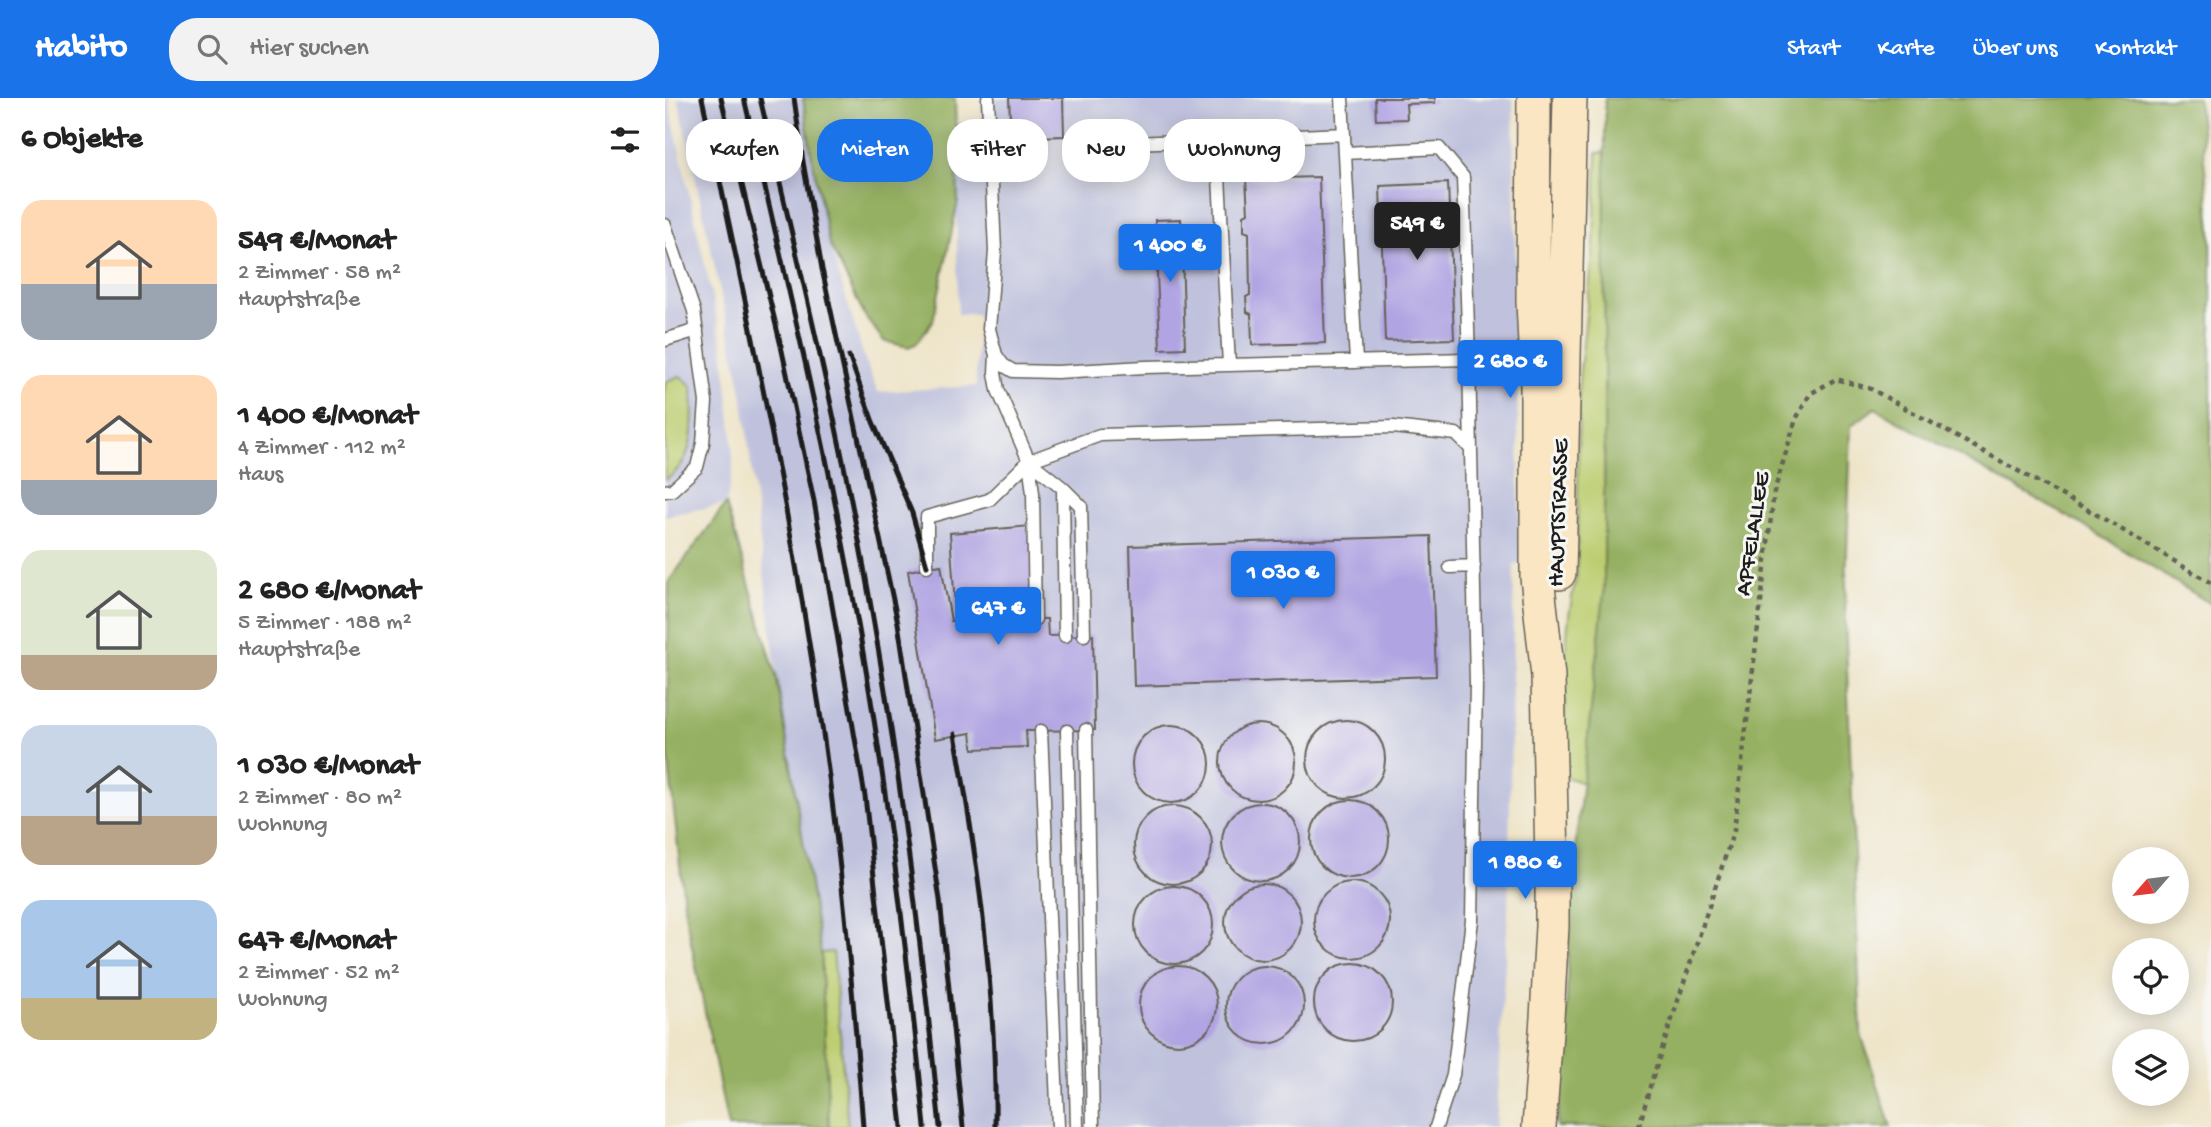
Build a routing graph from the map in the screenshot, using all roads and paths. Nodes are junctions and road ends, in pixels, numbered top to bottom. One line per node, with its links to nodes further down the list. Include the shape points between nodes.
1 (988, 98): 12 (lane, via 995,251 989,329)
2 (1342, 98): 5 (lane)
3 (1534, 98): 27 (main road, HAUPTSTRASSE, via 1537,577)
4 (1570, 98): 27 (main road, HAUPTSTRASSE, via 1559,576)
5 (1344, 134): 6 (lane); 7 (lane)
6 (1305, 136)
7 (1345, 153): 13 (lane, via 1439,148 1463,177); 14 (lane)
8 (1219, 182): 15 (lane)
9 (665, 225): 10 (lane)
10 (697, 330): 11 (lane); 19 (lane, via 706,402 703,443 697,467)
11 (665, 340)
12 (996, 355): 15 (lane, via 1013,370 1057,372); 17 (lane, via 998,390)
13 (1469, 359): 14 (lane); 16 (lane)
14 (1356, 362): 15 (lane)
15 (1229, 365)
16 (1471, 449): 17 (lane, via 1456,434 1393,427 1197,431 1100,435); 21 (lane)
17 (1029, 461): 18 (lane); 20 (lane, via 989,500 927,517); 24 (lane)
18 (1063, 488): 25 (lane, via 1081,506); 26 (lane)
19 (665, 491)
20 (927, 566)
21 (1473, 566): 22 (lane); 34 (lane, via 1472,920 1453,1075)
22 (1450, 567)
23 (2211, 583): 36 (path, APFELALLEE, via 1871,389 1836,379 1810,394 1796,419 1775,492 1734,830)
24 (1035, 619)
25 (1084, 635)
26 (1065, 636)
27 (1548, 676): 35 (main road, HAUPTSTRASSE, via 1552,926)
28 (1086, 730): 33 (lane)
29 (1041, 731): 31 (lane)
30 (1067, 731): 32 (lane)
31 (1058, 1127)
32 (1077, 1127)
33 (1093, 1127)
34 (1436, 1127)
35 (1539, 1127)
36 (1639, 1127)

